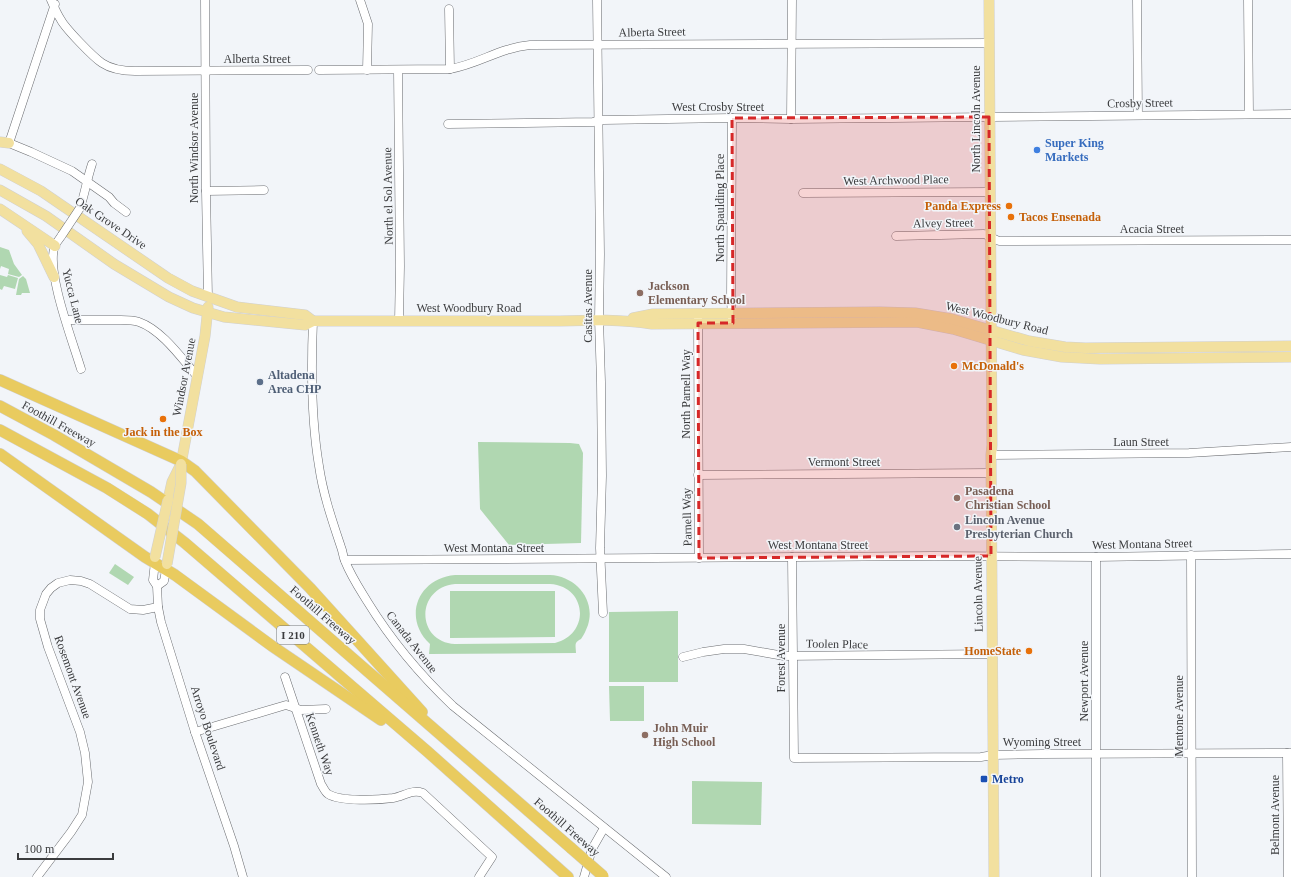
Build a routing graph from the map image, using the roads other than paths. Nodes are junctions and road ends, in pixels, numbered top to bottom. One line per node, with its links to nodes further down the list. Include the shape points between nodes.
1 (205, 0): 18 (street, North Windsor Avenue)
2 (360, 0): 16 (street, via 368,24)
3 (597, 0): 12 (street, Casitas Avenue)
4 (792, 0): 10 (street)
5 (988, 0): 11 (main road, North Lincoln Avenue)
6 (1137, 0): 21 (street)
7 (1248, 0): 19 (street)
8 (54, 2): 18 (street, Alberta Street, via 61,21 101,63 135,71); 27 (street)
9 (449, 9): 13 (street)
10 (792, 43): 11 (street, Alberta Street); 12 (street, Alberta Street); 24 (street)
11 (989, 43): 22 (main road, North Lincoln Avenue)
12 (598, 45): 13 (street, Alberta Street, via 516,46 464,67); 25 (street, Casitas Avenue)
13 (450, 69): 17 (street, Alberta Street)
14 (308, 70): 18 (street, Alberta Street)
15 (319, 70): 16 (street, Alberta Street)
16 (367, 70): 17 (street, Alberta Street)
17 (398, 70): 51 (street, North el Sol Avenue)
18 (205, 71): 33 (street, North Windsor Avenue)
19 (1249, 114): 20 (street, Crosby Street); 21 (street, Crosby Street)
20 (1291, 114)
21 (1138, 115): 22 (street, Crosby Street)
22 (989, 117): 24 (street, West Crosby Street); 34 (main road, North Lincoln Avenue)
23 (732, 118): 24 (street, West Crosby Street); 25 (street, West Crosby Street); 47 (street, North Spaulding Place)
24 (791, 119)
25 (598, 121): 26 (street, West Crosby Street); 48 (street, Casitas Avenue)
26 (448, 124)
27 (5, 143): 30 (street, via 48,159)
28 (92, 164): 30 (street, Yucca Lane)
29 (0, 169): 44 (main road, Oak Grove Drive, via 41,191 168,278)
30 (87, 181): 37 (street); 42 (street, Yucca Lane, bridge, via 80,208)
31 (0, 190): 45 (main road, via 46,216 150,287 193,308)
32 (264, 190): 33 (street)
33 (206, 191): 44 (street, North Windsor Avenue)
34 (990, 192): 35 (street, West Archwood Place); 40 (main road, North Lincoln Avenue)
35 (803, 193)
36 (0, 209): 38 (main road)
37 (126, 212)
38 (22, 225): 42 (main road); 43 (main road, via 38,244)
39 (896, 236): 40 (street, Alvey Street, via 984,234)
40 (990, 238): 41 (street, Acacia Street, via 999,241); 52 (main road, Lincoln Avenue)
41 (1291, 240)
42 (55, 246): 43 (street, Yucca Lane)
43 (54, 277): 49 (street, Yucca Lane)
44 (208, 297): 45 (main road, Windsor Avenue); 50 (main road, West Woodbury Road, via 237,307 304,315)
45 (208, 312): 50 (main road, West Woodbury Road, via 224,317 275,323 305,325); 57 (main road, Windsor Avenue)
46 (698, 318): 47 (main road, West Woodbury Road); 48 (main road, West Woodbury Road, via 652,324); 66 (street, North Parnell Way)
47 (732, 318): 52 (main road, West Woodbury Road, via 915,313 960,320); 53 (main road, West Woodbury Road, via 917,322)
48 (599, 319): 51 (main road, West Woodbury Road); 73 (street, Casitas Avenue)
49 (66, 320): 56 (street, Yucca Lane); 57 (street, via 138,321 156,332)
50 (313, 321): 51 (main road, West Woodbury Road); 75 (street, Canada Avenue, via 313,406 319,466 328,508)
51 (399, 321)
52 (991, 330): 53 (main road, Lincoln Avenue); 54 (main road, West Woodbury Road, via 1047,345 1080,348)
53 (991, 340): 55 (main road, West Woodbury Road, via 1041,354 1081,358); 63 (main road, Lincoln Avenue)
54 (1291, 346)
55 (1291, 357)
56 (81, 369)
57 (197, 376): 64 (main road, Windsor Avenue)
58 (0, 380): 64 (highway)
59 (0, 406): 87 (highway, Foothill Freeway / I 210, via 151,492 198,524)
60 (0, 430): 88 (highway, I 210, via 107,488 148,514)
61 (1291, 447): 63 (street, Laun Street, via 1189,453)
62 (0, 454): 74 (highway, via 145,557)
63 (991, 455): 65 (main road, Lincoln Avenue)
64 (181, 462): 74 (main road, Arroyo Boulevard, bridge, via 172,482); 76 (main road, bridge, via 181,483); 87 (highway, via 197,473 310,588)
65 (990, 473): 66 (street, Vermont Street); 69 (main road, Lincoln Avenue)
66 (698, 475): 72 (street, Parnell Way)
67 (1291, 554): 68 (street, West Montana Street)
68 (1191, 555): 70 (street, West Montana Street); 89 (street, Mentone Avenue)
69 (991, 556): 70 (street, West Montana Street); 71 (street, West Montana Street); 80 (main road, Lincoln Avenue)
70 (1096, 556): 91 (street, Newport Avenue)
71 (792, 557): 72 (street, West Montana Street); 81 (street, Forest Avenue)
72 (699, 558): 73 (street, West Montana Street)
73 (601, 559): 75 (street, West Montana Street); 79 (street, Casitas Avenue)
74 (155, 560): 76 (highway); 77 (street, Arroyo Boulevard, via 153,580)
75 (345, 560): 94 (street, Canada Avenue, via 354,581 381,624 430,685 458,711)
76 (167, 567): 77 (street, via 164,581); 88 (highway, via 272,646)
77 (157, 586): 78 (street, Arroyo Boulevard)
78 (158, 607): 86 (street, Arroyo Boulevard); 96 (street, Rosemont Avenue, via 130,609 81,581 58,583 46,594 40,610 40,619 80,732 88,782 82,815)
79 (603, 613)
80 (992, 654): 81 (street, Toolen Place); 92 (main road, Lincoln Avenue)
81 (793, 655): 82 (street, Toolen Place, via 738,649); 93 (street, Forest Avenue)
82 (682, 657)
83 (284, 677): 84 (street, Kenneth Way)
84 (294, 706): 85 (street, via 301,710); 86 (street, via 286,705); 98 (street, Kenneth Way, via 321,784 327,794 341,800 394,798 416,791 423,792 492,856)
85 (326, 709)
86 (195, 732): 97 (street, Arroyo Boulevard)
87 (453, 746): 100 (highway, Foothill Freeway / I 210, bridge)
88 (428, 752): 95 (highway, I 210)
89 (1191, 753): 90 (street, Wyoming Street); 91 (street, Wyoming Street); 104 (street, Mentone Avenue)
90 (1289, 753): 105 (street, Belmont Avenue)
91 (1095, 754): 92 (street, Wyoming Street); 103 (street, Newport Avenue)
92 (993, 755): 93 (street, Wyoming Street); 102 (main road, Lincoln Avenue)
93 (794, 758)
94 (604, 828): 99 (street, via 592,849); 101 (street, Canada Avenue)
95 (565, 874)
96 (37, 877)
97 (243, 877)
98 (478, 877)
99 (584, 877)
100 (604, 877)
101 (666, 877)
102 (994, 877)
103 (1096, 877)
104 (1192, 877)
105 (1288, 877)

